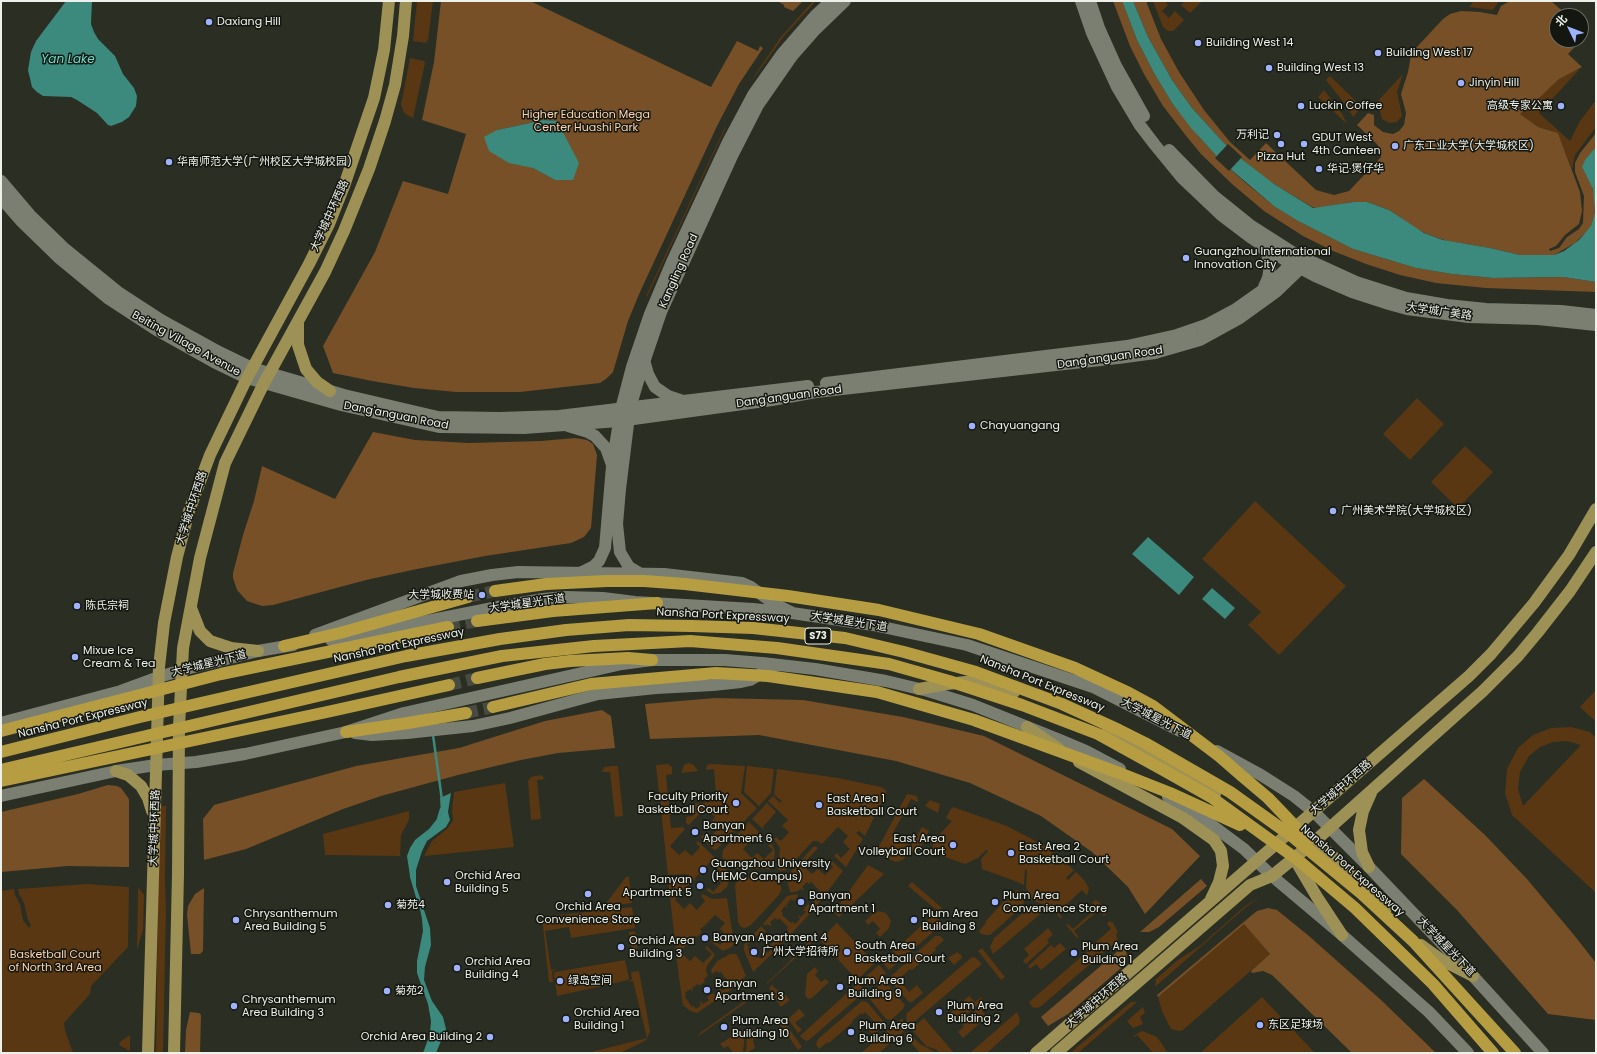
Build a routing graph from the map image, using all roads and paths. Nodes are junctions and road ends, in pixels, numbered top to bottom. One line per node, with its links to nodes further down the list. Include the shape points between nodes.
1 (389, 1): 16 (main road, 大学城中环西路, via 378,82 353,163 309,264)
2 (406, 1): 13 (main road, 大学城中环西路, via 395,85 377,148 344,231)
3 (831, 1): 20 (main road, Kangling Road, via 782,54 753,95 731,136 650,314 632,368)
4 (845, 1): 15 (main road, Kangling Road, via 819,25 792,56 758,105 674,282)
5 (1081, 1): 9 (main road, via 1109,70 1146,134 1194,190 1221,215)
6 (1090, 1): 10 (main road, via 1123,81 1144,117 1167,148 1202,185 1233,212)
7 (1, 181): 16 (main road, Beiting Village Avenue, via 52,237 113,288)
8 (1, 198): 16 (main road, Beiting Village Avenue, via 58,257 109,299 180,344)
9 (1257, 242): 10 (main road); 11 (main road, via 1267,254 1270,266)
10 (1298, 262): 11 (main road, Dang'anguan Road); 12 (main road, 大学城广美路, via 1374,289 1420,301 1466,308 1561,311); 14 (main road, 大学城广美路, via 1352,292 1407,308 1469,317 1538,319); 20 (main road, Dang'anguan Road, via 1268,299 1228,326 1200,340 1155,353 816,392 726,406)
11 (1263, 290): 19 (main road, Dang'anguan Road, via 1236,309 1206,325 1177,335 1127,346)
12 (1596, 315)
13 (298, 321): 17 (main road, 大学城中环西路); 18 (main road, via 297,336 303,362 311,376)
14 (1596, 325)
15 (644, 360): 19 (main road, via 655,387 668,396); 20 (main road, Kangling Road)
16 (250, 373): 17 (main road, Beiting Village Avenue); 39 (main road, 大学城中环西路, via 210,455 185,524 168,598)
17 (266, 378): 18 (main road, Dang'anguan Road); 21 (main road, Dang'anguan Road, via 340,405 439,426 524,428); 30 (main road, 大学城中环西路, via 225,463)
18 (330, 391): 20 (main road, Dang'anguan Road, via 438,416 470,418)
19 (684, 401): 20 (main road, Dang'anguan Road)
20 (625, 414): 21 (main road, Dang'anguan Road); 22 (main road, Kangling Road); 26 (main road, Kangling Road, via 618,542 629,567)
21 (566, 425): 22 (main road, via 595,436 606,448)
22 (612, 466): 25 (main road, Kangling Road, via 605,548 594,566)
23 (1596, 509): 58 (main road, 大学城中环西路, via 1555,575 1491,654 1434,708)
24 (1596, 552): 56 (main road, 大学城中环西路, via 1570,592 1518,656 1483,691)
25 (582, 572): 26 (main road); 34 (main road, via 505,573 461,581)
26 (639, 573): 31 (main road, via 742,583)
27 (495, 591): 67 (highway, via 546,584 607,581 684,584 821,600 879,610 979,634 1099,678 1153,706 1219,756 1268,798)
28 (468, 597): 34 (highway)
29 (657, 603): 31 (main road, 大学城星光下道); 32 (highway); 34 (main road, 大学城星光下道, via 603,598 543,599 352,636)
30 (190, 607): 35 (main road, via 200,631 210,641 231,648); 38 (main road, 大学城中环西路)
31 (792, 613): 49 (main road, 大学城星光下道, via 924,635 989,652 1092,687)
32 (477, 621)
33 (448, 627): 47 (highway, via 207,678)
34 (284, 646): 35 (main road, 大学城星光下道)
35 (258, 652): 38 (main road, 大学城星光下道)
36 (652, 660): 37 (main road, via 725,660); 40 (highway, via 628,658 570,661); 48 (main road, via 622,664 404,713)
37 (776, 665): 42 (main road, via 878,680); 48 (main road, via 750,680 741,682 598,694 473,726 372,735)
38 (182, 670): 39 (main road, 大学城星光下道); 51 (main road, 大学城中环西路)
39 (159, 677): 45 (main road, 大学城星光下道, via 121,691); 52 (main road, 大学城中环西路)
40 (477, 678)
41 (449, 684): 55 (highway)
42 (919, 689): 46 (main road, via 973,705); 64 (main road, via 975,681 1075,714 1151,754 1206,788)
43 (493, 707): 62 (highway, via 591,684 716,673 768,676 877,692 974,720 1122,774)
44 (466, 713): 48 (highway)
45 (1, 723)
46 (1027, 727): 66 (main road, via 1086,751 1144,783 1205,820); 70 (main road, via 1094,770 1195,825 1214,840 1221,851 1223,866 1215,892)
47 (1, 730)
48 (346, 732): 51 (main road, via 245,754)
49 (1194, 738): 58 (main road, 大学城星光下道, via 1261,775); 60 (main road)
50 (1, 752): 67 (highway, Nansha Port Expressway / S73, via 406,656 500,639 630,625 753,628 845,638 904,652 976,672 1062,704 1119,730 1252,806)
51 (178, 763): 52 (main road); 75 (main road, 大学城中环西路)
52 (156, 765): 54 (main road); 59 (main road, 大学城中环西路)
53 (1, 770): 62 (highway, S73, via 502,656 594,646 690,641 777,648 889,664 1022,705 1098,734 1211,797)
54 (116, 771): 57 (main road); 59 (main road, via 131,777 144,790)
55 (1, 781)
56 (1375, 786): 61 (main road, 大学城中环西路); 68 (main road, via 1362,811 1359,830 1362,852)
57 (1, 796)
58 (1314, 812): 60 (main road, 大学城中环西路); 61 (main road, 大学城星光下道)
59 (155, 821): 74 (main road, 大学城中环西路)
60 (1297, 826): 63 (main road); 64 (main road, 大学城中环西路)
61 (1329, 828): 63 (main road, 大学城中环西路); 68 (main road, 大学城星光下道)
62 (1263, 836): 79 (highway, S73, via 1298,860 1355,908 1433,984)
63 (1315, 841): 65 (main road, 大学城中环西路); 72 (main road, via 1426,949)
64 (1278, 843): 65 (main road); 66 (main road, 大学城中环西路)
65 (1294, 858): 69 (main road, 大学城中环西路); 71 (main road)
66 (1258, 861): 69 (main road); 70 (main road, 大学城中环西路)
67 (1325, 862): 80 (highway, Nansha Port Expressway / S73, via 1413,941)
68 (1369, 867): 72 (main road, 大学城星光下道)
69 (1272, 876): 71 (main road); 77 (main road, 大学城中环西路, via 1250,885)
70 (1207, 905): 76 (main road, 大学城中环西路)
71 (1342, 935): 78 (main road, via 1429,1012)
72 (1473, 976): 73 (main road, 大学城星光下道)
73 (1529, 1038): 81 (main road); 82 (main road, 大学城星光下道)
74 (148, 1053)
75 (174, 1053)
76 (1036, 1053)
77 (1056, 1053)
78 (1468, 1053)
79 (1493, 1053)
80 (1515, 1053)
81 (1527, 1053)
82 (1542, 1053)

